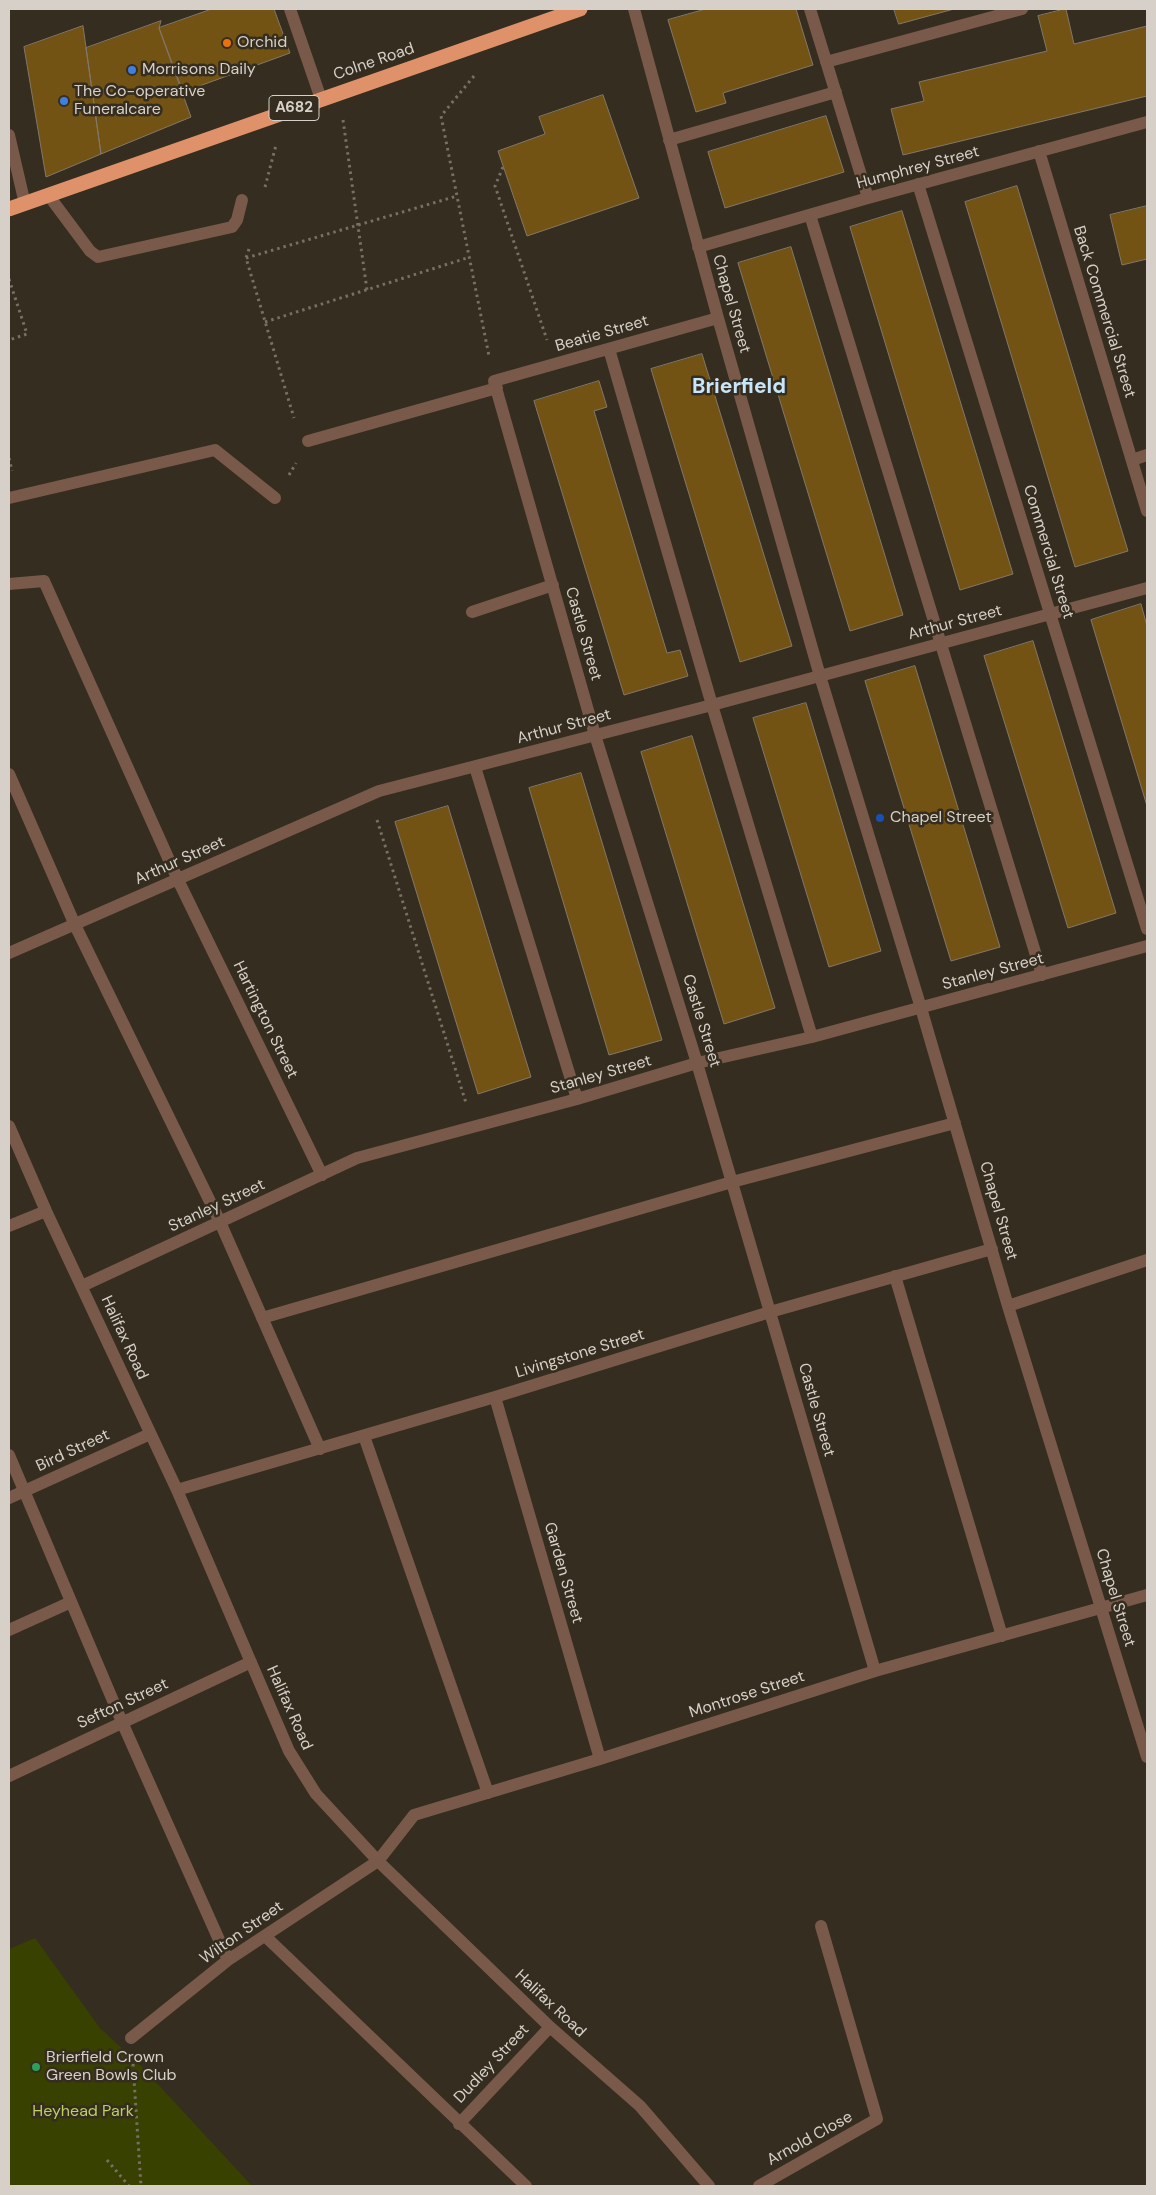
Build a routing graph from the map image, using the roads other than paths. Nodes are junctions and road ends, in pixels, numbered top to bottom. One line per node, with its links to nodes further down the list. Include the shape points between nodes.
1 (290, 9): 8 (street)
2 (580, 9): 8 (highway, Colne Road / A682)
3 (634, 9): 11 (street, Chapel Street)
4 (810, 9): 6 (street)
5 (1022, 9): 6 (street)
6 (826, 62): 7 (street)
7 (836, 92): 11 (street); 15 (street)
8 (321, 99): 14 (highway, Colne Road / A682)
9 (1147, 122): 12 (street, Humphrey Street)
10 (9, 135): 17 (street)
11 (669, 140): 20 (street, Chapel Street)
12 (1039, 151): 13 (street, Humphrey Street); 26 (street, Back Commercial Street)
13 (918, 184): 15 (street, Humphrey Street); 34 (street, Commercial Street)
14 (49, 196): 16 (street, via 98,257 232,228 238,220); 17 (highway, Colne Road / A682)
15 (868, 198): 19 (street, Humphrey Street)
16 (242, 200)
17 (25, 204): 18 (highway, Colne Road / A682)
18 (9, 209)
19 (810, 215): 20 (street, Humphrey Street); 35 (street)
20 (698, 247): 21 (street, Chapel Street)
21 (718, 318): 22 (street, Beatie Street); 36 (street, Chapel Street)
22 (609, 349): 23 (street, Beatie Street); 37 (street)
23 (496, 384): 24 (street, Beatie Street); 31 (street, Castle Street)
24 (306, 445)
25 (1147, 455): 26 (street)
26 (1132, 460): 29 (street, Back Commercial Street)
27 (9, 498): 28 (street, via 215,450)
28 (276, 498)
29 (1147, 511)
30 (9, 584): 41 (street, Hartington Street, via 44,581)
31 (553, 586): 33 (street); 38 (street, Castle Street)
32 (1147, 588): 34 (street, Arthur Street)
33 (472, 612)
34 (1050, 614): 35 (street, Arthur Street); 43 (street, Commercial Street)
35 (941, 644): 36 (street, Arthur Street); 46 (street)
36 (820, 676): 37 (street, Arthur Street); 47 (street, Chapel Street)
37 (712, 705): 38 (street, Arthur Street); 48 (street)
38 (595, 735): 39 (street, Arthur Street); 49 (street, Castle Street)
39 (475, 768): 41 (street, Arthur Street, via 370,795); 50 (street)
40 (9, 774): 42 (street)
41 (178, 880): 42 (street, Arthur Street); 53 (street, Hartington Street)
42 (75, 924): 45 (street, Arthur Street); 56 (street)
43 (1147, 930)
44 (1147, 946): 46 (street, Stanley Street)
45 (9, 953)
46 (1042, 975): 47 (street, Stanley Street)
47 (921, 1008): 48 (street, Stanley Street); 51 (street, Chapel Street)
48 (812, 1037): 49 (street, Stanley Street)
49 (697, 1063): 50 (street, Stanley Street); 54 (street, Castle Street)
50 (577, 1100): 53 (street, Stanley Street, via 356,1158)
51 (955, 1123): 54 (street); 58 (street, Chapel Street)
52 (9, 1126): 55 (street, Halifax Road)
53 (322, 1175): 56 (street, Stanley Street)
54 (732, 1182): 63 (street, Castle Street); 64 (street)
55 (46, 1211): 57 (street); 61 (street, Halifax Road)
56 (220, 1222): 61 (street, Stanley Street); 64 (street)
57 (9, 1226)
58 (992, 1249): 60 (street, Livingstone Street); 62 (street, Chapel Street)
59 (1147, 1260): 62 (street)
60 (895, 1276): 63 (street, Livingstone Street); 77 (street)
61 (82, 1286): 66 (street, Halifax Road)
62 (1008, 1306): 75 (street, Chapel Street)
63 (770, 1312): 65 (street, Livingstone Street); 79 (street, Castle Street)
64 (262, 1318): 68 (street)
65 (495, 1397): 67 (street, Livingstone Street); 82 (street, Garden Street)
66 (150, 1434): 70 (street, Halifax Road); 71 (street, Bird Street)
67 (364, 1436): 68 (street, Livingstone Street); 84 (street)
68 (320, 1448): 70 (street, Livingstone Street)
69 (9, 1455): 71 (street)
70 (178, 1490): 78 (street, Halifax Road)
71 (24, 1491): 72 (street, Bird Street); 74 (street)
72 (9, 1498)
73 (1147, 1595): 75 (street, Montrose Street)
74 (71, 1602): 76 (street); 80 (street)
75 (1101, 1608): 77 (street, Montrose Street); 81 (street, Chapel Street)
76 (9, 1630)
77 (1002, 1636): 79 (street, Montrose Street)
78 (251, 1662): 80 (street, Sefton Street); 85 (street, Halifax Road, via 289,1751 311,1787)
79 (875, 1671): 82 (street, Montrose Street)
80 (122, 1722): 83 (street, Sefton Street); 88 (street)
81 (1147, 1757)
82 (600, 1759): 84 (street, Montrose Street)
83 (9, 1776)
84 (488, 1793): 85 (street, Montrose Street, via 414,1815)
85 (378, 1861): 87 (street, Wilton Street); 89 (street, Halifax Road)
86 (821, 1926): 94 (street, Arnold Close, via 877,2119)
87 (265, 1936): 88 (street, Wilton Street); 91 (street)
88 (228, 1960): 90 (street, Wilton Street)
89 (550, 2027): 91 (street, Dudley Street); 93 (street, Halifax Road, via 640,2106)
90 (131, 2038)
91 (459, 2124): 92 (street)
92 (526, 2186)
93 (709, 2186)
94 (759, 2186)

